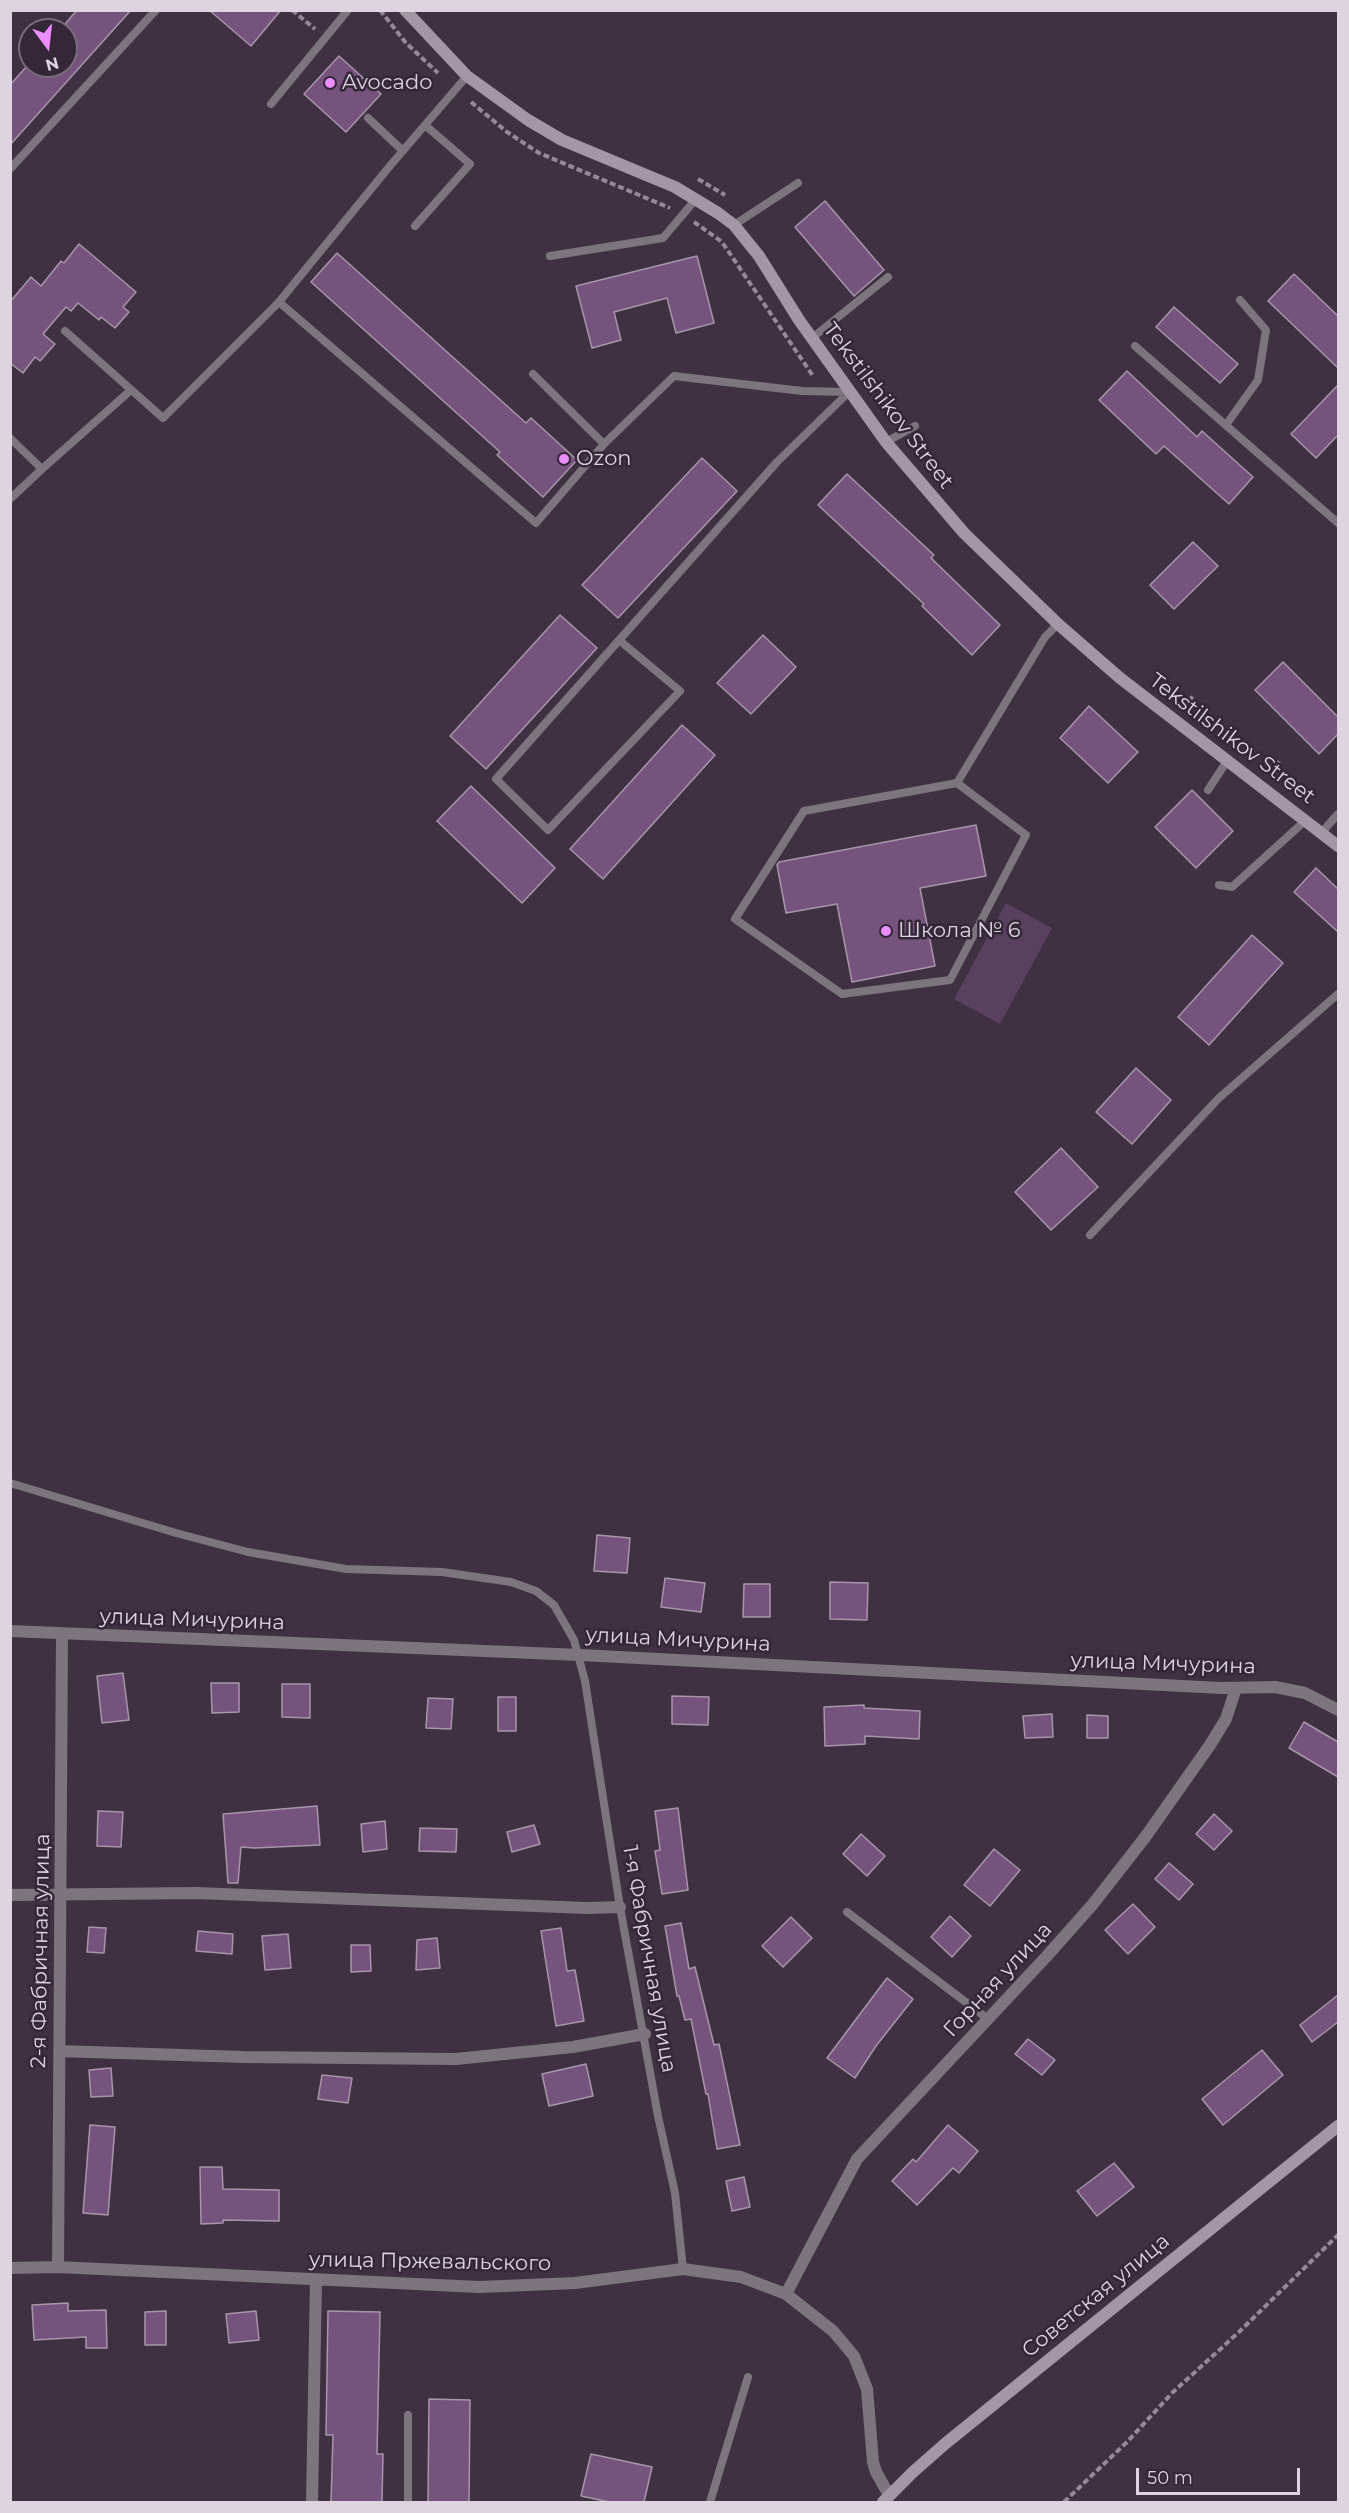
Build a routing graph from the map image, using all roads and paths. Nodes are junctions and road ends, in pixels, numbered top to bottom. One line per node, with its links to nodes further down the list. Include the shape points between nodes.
1 (156, 10): 11 (lane)
2 (292, 10): 5 (path)
3 (348, 10): 5 (lane)
4 (405, 10): 6 (main road, Tekstilshikov Street)
5 (325, 38): 7 (lane)
6 (467, 76): 9 (lane); 13 (main road, Tekstilshikov Street, via 562,140)
7 (271, 104)
8 (368, 118): 10 (lane)
9 (425, 125): 10 (lane); 15 (lane, via 470,164)
10 (402, 152): 19 (lane)
11 (10, 169)
12 (798, 183): 14 (lane)
13 (696, 199): 14 (main road, Tekstilshikov Street); 16 (lane, via 663,238)
14 (734, 225): 21 (main road, Tekstilshikov Street)
15 (415, 226)
16 (550, 256)
17 (888, 277): 21 (lane)
18 (1240, 300): 26 (lane, via 1266,330 1258,380)
19 (279, 302): 24 (lane, via 163,418); 30 (lane, via 536,523)
20 (65, 331): 24 (lane)
21 (812, 338): 25 (main road, Tekstilshikov Street)
22 (1135, 346): 26 (lane)
23 (533, 374): 30 (lane)
24 (131, 390): 31 (lane)
25 (849, 392): 29 (main road, Tekstilshikov Street); 30 (lane, via 802,391 674,376); 35 (lane, via 777,462)
26 (1226, 425): 33 (lane)
27 (915, 426): 29 (lane)
28 (10, 438): 31 (lane)
29 (886, 442): 34 (main road, Tekstilshikov Street, via 964,533)
30 (604, 444)
31 (42, 468): 32 (lane)
32 (10, 499)
33 (1338, 523)
34 (1058, 624): 39 (main road, Tekstilshikov Street); 41 (lane, via 1045,637)
35 (619, 640): 35 (lane, via 496,778 548,830 680,691)
36 (1193, 696): 37 (path)
37 (1182, 709)
38 (1280, 760): 40 (path)
39 (1227, 761): 42 (lane); 44 (main road, Tekstilshikov Street)
40 (1269, 774)
41 (957, 783): 41 (lane, via 1026,835 950,980 842,994 735,919 804,811)
42 (1208, 790)
43 (1338, 814): 45 (lane)
44 (1306, 820): 45 (main road, Tekstilshikov Street); 47 (lane, via 1232,887)
45 (1322, 832): 46 (main road, Tekstilshikov Street)
46 (1338, 846)
47 (1219, 885)
48 (1338, 994): 49 (lane, via 1219,1098)
49 (1090, 1235)
50 (10, 1483): 53 (lane, 1-я Фабричная улица, via 248,1552 346,1569 463,1574 524,1586 554,1605)
51 (10, 1631): 52 (street, улица Мичурина)
52 (62, 1635): 53 (street, улица Мичурина); 56 (street, 2-я Фабричная улица)
53 (580, 1655): 54 (street, улица Мичурина); 58 (lane, 1-я Фабричная улица)
54 (1236, 1688): 55 (street, улица Мичурина, via 1285,1688 1305,1693); 60 (street, Горная улица, via 1220,1731 1146,1836 1071,1931)
55 (1338, 1710)
56 (62, 1894): 57 (street); 58 (street, via 235,1893); 62 (street, 2-я Фабричная улица)
57 (10, 1895)
58 (620, 1907): 61 (lane, 1-я Фабричная улица)
59 (848, 1912): 60 (lane)
60 (988, 2019): 69 (street, Горная улица, via 857,2159)
61 (645, 2034): 62 (street, via 573,2047 456,2059); 67 (lane, 1-я Фабричная улица, via 675,2193)
62 (59, 2051): 65 (street, 2-я Фабричная улица)
63 (1338, 2126): 72 (main road, Советская улица, via 954,2436)
64 (1338, 2235): 76 (path)
65 (58, 2267): 66 (street, улица Пржевальского); 68 (street, улица Пржевальского)
66 (10, 2268)
67 (683, 2269): 68 (street, улица Пржевальского, via 616,2279 509,2287); 69 (street, улица Пржевальского, via 741,2277)
68 (316, 2280): 73 (street)
69 (786, 2294): 72 (street, улица Пржевальского, via 833,2331 860,2367 869,2401 873,2462)
70 (748, 2377): 75 (lane)
71 (408, 2415): 74 (lane)
72 (886, 2499)
73 (312, 2502)
74 (408, 2502)
75 (710, 2502)
76 (1064, 2502)

